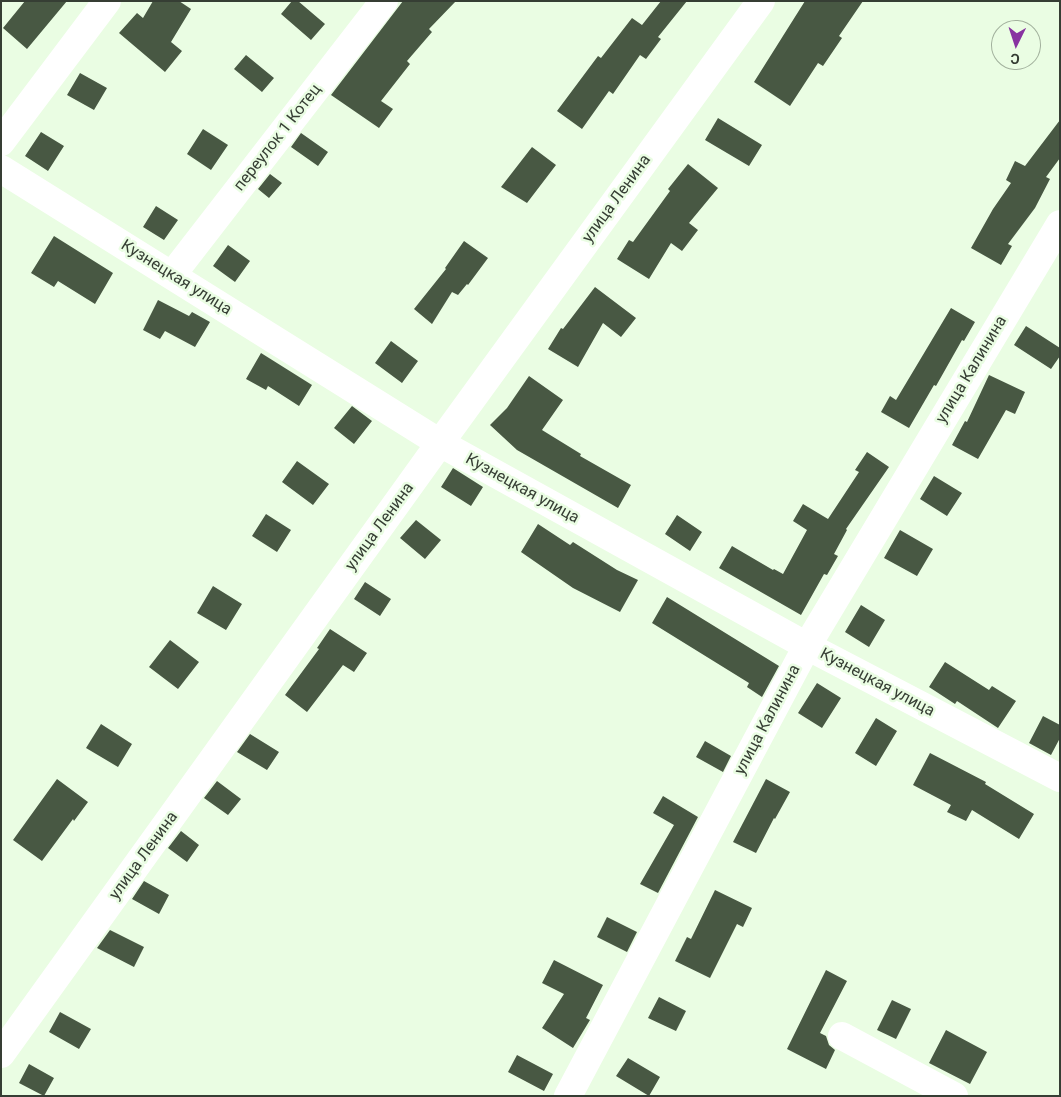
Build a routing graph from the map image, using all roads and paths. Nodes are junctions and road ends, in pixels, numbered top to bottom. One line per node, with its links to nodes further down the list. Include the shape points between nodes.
1 (108, 1): 4 (street)
2 (384, 1): 7 (street, переулок 1 Котец)
3 (761, 1): 8 (street, улица Ленина)
4 (1, 142)
5 (1, 169): 7 (street, Кузнецкая улица)
6 (1060, 224): 9 (street, улица Калинина)
7 (172, 275): 8 (street, Кузнецкая улица)
8 (440, 443): 9 (street, Кузнецкая улица); 12 (street, улица Ленина)
9 (807, 646): 10 (street, Кузнецкая улица); 13 (street, улица Калинина)
10 (1060, 778)
11 (842, 1036): 14 (street)
12 (1, 1054)
13 (568, 1096)
14 (954, 1096)

